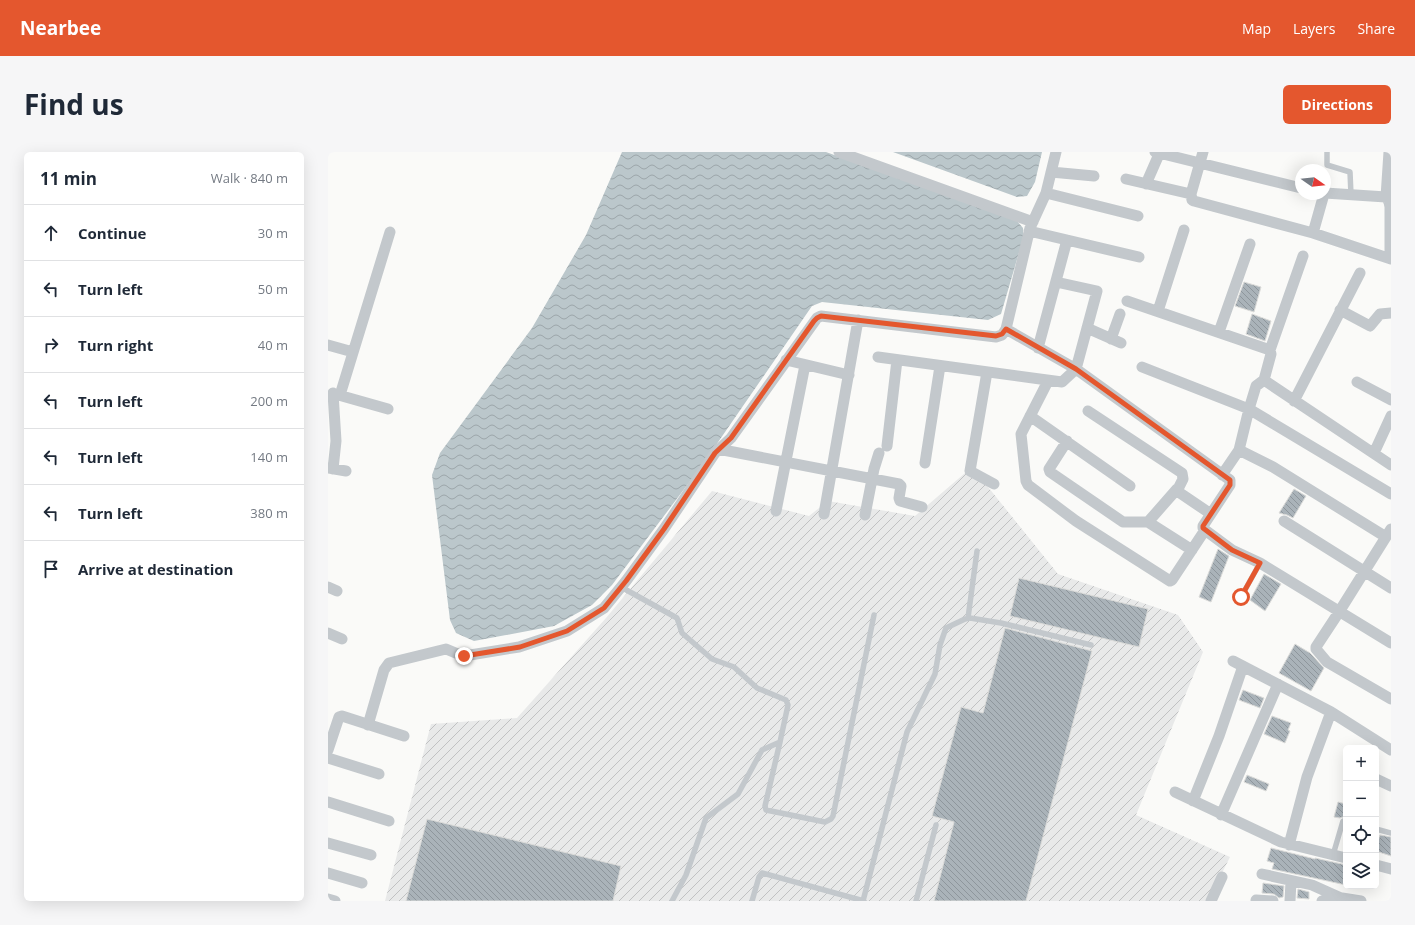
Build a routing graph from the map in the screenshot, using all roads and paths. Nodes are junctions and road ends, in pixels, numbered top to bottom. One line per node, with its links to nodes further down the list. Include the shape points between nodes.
1 (839, 152): 20 (street)
2 (1056, 152): 8 (street)
3 (1158, 152): 7 (street); 11 (street)
4 (1203, 152): 7 (street)
5 (1327, 152): 16 (lane, via 1327,165 1350,172)
6 (1389, 152): 17 (street)
7 (1200, 164): 12 (street); 14 (street)
8 (1051, 172): 9 (street); 13 (street)
9 (1094, 176)
10 (1126, 179): 11 (street)
11 (1146, 184): 14 (street)
12 (1295, 187)
13 (1046, 193): 19 (street); 20 (street)
14 (1191, 194): 23 (street, via 1194,201)
15 (1331, 194): 16 (street)
16 (1351, 195): 17 (street)
17 (1386, 197): 28 (street, via 1390,202)
18 (1322, 200): 23 (street)
19 (1138, 216)
20 (1031, 227): 24 (street); 38 (street)
21 (1184, 230): 33 (street)
22 (390, 232): 45 (street)
23 (1313, 232): 28 (street)
24 (1067, 240): 27 (street); 30 (street)
25 (1250, 244): 39 (street)
26 (1303, 256): 44 (street)
27 (1139, 257)
28 (1391, 259)
29 (1360, 273): 32 (street)
30 (1056, 282): 37 (street, via 1097,291); 43 (street)
31 (1127, 301): 33 (street)
32 (1340, 310): 34 (street, via 1370,326 1380,314); 60 (street)
33 (1158, 311): 39 (street)
34 (1391, 313)
35 (1120, 314): 40 (street)
36 (858, 320): 38 (street, via 996,336); 47 (street, via 821,316 817,318); 54 (street)
37 (1088, 328): 40 (street); 52 (street)
38 (1006, 329): 43 (street)
39 (1219, 332): 44 (street)
40 (1111, 339): 41 (street)
41 (1121, 343)
42 (328, 345): 45 (street)
43 (1038, 348): 52 (street)
44 (1270, 350): 55 (street)
45 (353, 352): 58 (street)
46 (878, 357): 48 (street)
47 (786, 360): 49 (street); 67 (street, via 731,438)
48 (897, 360): 50 (street); 77 (street, via 883,450)
49 (805, 365): 54 (street); 70 (street)
50 (940, 366): 53 (street); 71 (street)
51 (1142, 367): 62 (street)
52 (1076, 369): 56 (street, via 1062,382); 76 (street)
53 (987, 372): 56 (street); 78 (street, via 970,471)
54 (848, 375): 75 (street)
55 (1264, 380): 60 (street); 62 (street, via 1256,386)
56 (1048, 381): 64 (street)
57 (1357, 382): 59 (street)
58 (334, 393): 61 (street); 73 (street, via 336,441)
59 (1391, 400)
60 (1294, 401): 69 (street)
61 (388, 409)
62 (1249, 409): 68 (street); 81 (street)
63 (1088, 411): 80 (street, via 1182,473 1183,479)
64 (1030, 416): 66 (street); 91 (street, via 1021,437 1028,485 1076,521 1168,580 1172,580)
65 (1391, 416): 69 (street)
66 (1067, 441): 79 (street); 88 (street, via 1049,469 1050,472 1123,522)
67 (718, 449): 70 (street); 95 (street)
68 (1239, 450): 76 (street); 90 (street)
69 (1374, 453): 72 (street)
70 (786, 462): 75 (street); 83 (street)
71 (925, 463)
72 (1391, 465)
73 (330, 468): 74 (street)
74 (346, 471)
75 (832, 471): 77 (street); 84 (street)
76 (1222, 475): 85 (street, via 1230,480 1230,485)
77 (872, 479): 82 (street, via 901,484 900,501); 86 (street)
78 (994, 484)
79 (1130, 486)
80 (1177, 489): 85 (street); 88 (street)
81 (1391, 494)
82 (922, 507)
83 (776, 510)
84 (824, 514)
85 (1211, 514): 89 (street, via 1203,526)
86 (865, 515)
87 (1284, 521): 94 (street)
88 (1148, 522): 91 (street)
89 (1205, 530): 91 (street); 93 (street, via 1232,550)
90 (1389, 533): 94 (street)
91 (1192, 550)
92 (977, 551): 100 (lane)
93 (1260, 563): 97 (lane); 98 (street)
94 (1364, 572): 96 (street); 98 (street)
95 (621, 587): 108 (street, via 604,608 569,630 524,645 464,656 446,649 389,663 384,670); 111 (lane, via 677,618 682,633 712,659 734,667 757,688 788,702)
96 (1391, 588)
97 (1241, 597)
98 (1339, 612): 104 (street); 106 (street, via 1317,643 1316,649 1327,662)
99 (874, 615): 111 (lane, via 833,816 829,821 766,810)
100 (968, 618): 103 (lane); 145 (lane, via 946,628 940,645 936,674 907,732)
101 (328, 633): 102 (street)
102 (342, 639)
103 (1091, 644)
104 (1391, 644)
105 (1278, 684): 107 (street); 119 (street, via 1238,664 1219,736); 121 (street)
106 (1391, 699)
107 (1331, 712): 113 (street); 128 (street, via 1307,777)
108 (368, 725): 109 (street, via 342,716); 110 (street)
109 (331, 731): 112 (street)
110 (404, 736)
111 (780, 742): 143 (lane, via 762,750 738,794 706,818 686,875)
112 (328, 750)
113 (1391, 750)
114 (328, 758): 115 (street)
115 (379, 774)
116 (1379, 780): 117 (street)
117 (1391, 786)
118 (1175, 792): 119 (street)
119 (1192, 801): 121 (street)
120 (328, 802): 122 (street)
121 (1221, 815): 128 (street)
122 (389, 821)
123 (1343, 822): 130 (lane)
124 (936, 825): 146 (lane)
125 (1379, 831): 126 (lane)
126 (1391, 833)
127 (328, 843): 129 (street)
128 (1289, 845): 130 (street)
129 (371, 855)
130 (1333, 855): 131 (street)
131 (1343, 857)
132 (1379, 866): 133 (street)
133 (1391, 869)
134 (328, 873): 138 (street)
135 (1262, 874): 137 (street)
136 (1222, 877): 147 (street)
137 (1291, 881): 139 (street, via 1312,885); 149 (street)
138 (362, 883)
139 (1341, 898): 150 (street); 151 (street)
140 (328, 899): 142 (street)
141 (1256, 900): 148 (street)
142 (335, 901)
143 (672, 901)
144 (752, 901): 145 (lane, via 762,873)
145 (864, 901)
146 (916, 901)
147 (1211, 901)
148 (1273, 901)
149 (1290, 901)
150 (1322, 901)
151 (1361, 901)

